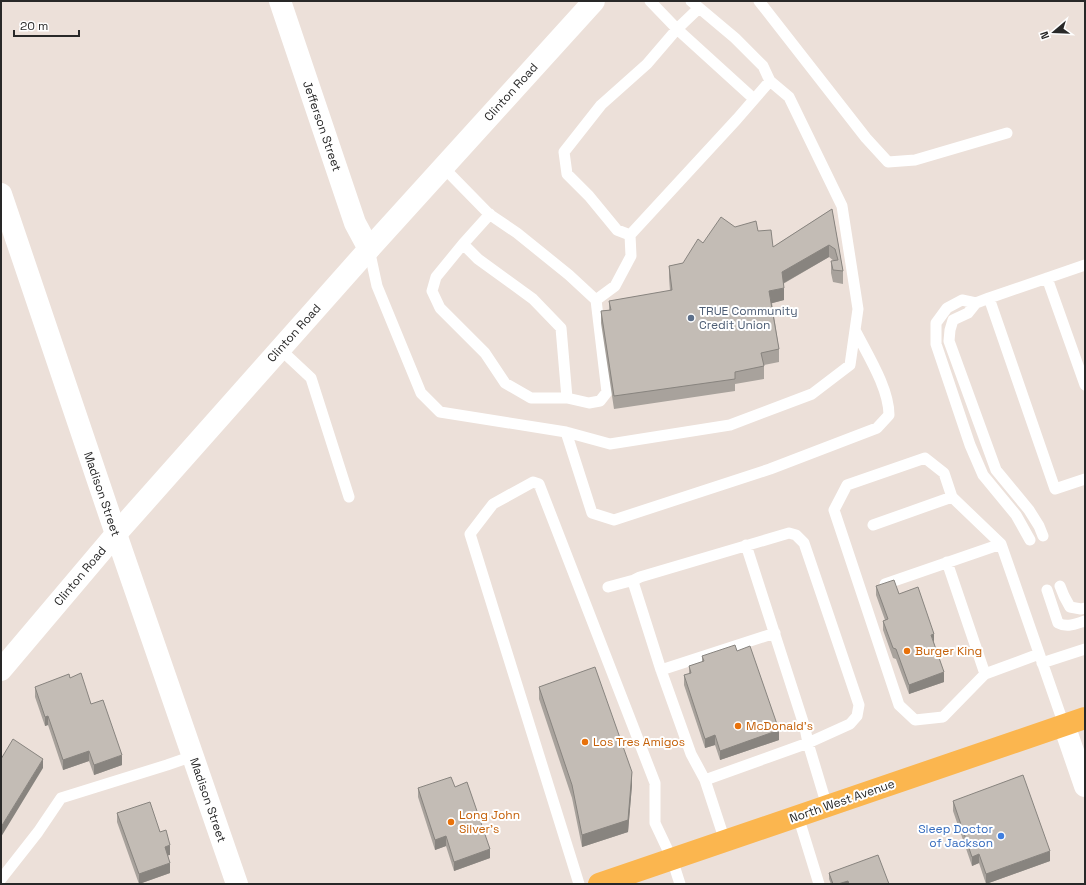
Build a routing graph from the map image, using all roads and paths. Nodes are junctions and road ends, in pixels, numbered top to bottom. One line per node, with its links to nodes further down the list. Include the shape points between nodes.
1 (280, 1): 15 (street, Jefferson Street, via 355,223)
2 (594, 1): 10 (street, Clinton Road)
3 (650, 1): 6 (lane)
4 (760, 1): 9 (lane, via 866,138 888,162 915,160)
5 (695, 4): 6 (lane); 7 (lane, via 741,43 763,66)
6 (677, 29): 8 (lane); 13 (lane, via 647,64 601,105 564,152 567,174 617,230)
7 (770, 81): 8 (lane); 21 (lane, via 789,97 842,206 858,309)
8 (754, 99): 13 (lane)
9 (1007, 133)
10 (443, 167): 12 (lane); 15 (street, Clinton Road)
11 (1, 194): 30 (street, Madison Street)
12 (490, 214): 14 (lane); 19 (lane, via 569,275)
13 (630, 234): 19 (lane, via 631,256 615,286)
14 (463, 244): 24 (lane, via 478,259 533,299 561,328); 24 (lane, via 436,277 432,291 440,308 485,353 505,383 531,398)
15 (369, 249): 22 (street, Clinton Road); 25 (lane, via 377,286 421,393 440,412)
16 (1085, 265): 17 (lane)
17 (1047, 278): 18 (lane); 23 (lane)
18 (989, 298): 20 (lane); 26 (lane, via 1055,489)
19 (596, 300): 24 (lane, via 607,392 600,401)
20 (976, 303): 31 (lane, via 968,313 953,320 949,341 996,470 1029,510); 32 (lane, via 962,300 947,308 936,323 936,344 970,445 983,475 1016,515)
21 (855, 330): 25 (lane, via 850,364 812,394 730,425 610,444); 25 (lane, via 873,363 889,404 889,415 877,428 770,469 614,520 592,513)
22 (280, 349): 27 (lane, via 310,378); 30 (street, Clinton Road)
23 (1085, 385)
24 (567, 398)
25 (566, 432)
26 (1085, 479)
27 (349, 497)
28 (952, 497): 29 (lane); 33 (lane); 48 (lane, via 944,473 925,458 847,485 834,510 899,705 915,720 943,717)
29 (873, 525)
30 (116, 534): 46 (street, Clinton Road); 52 (street, Madison Street)
31 (1043, 536)
32 (1030, 540)
33 (1001, 544): 35 (lane); 45 (lane)
34 (746, 545): 36 (lane); 43 (lane); 51 (lane, via 789,533 796,535 804,543 859,705 857,716 850,724)
35 (947, 562): 37 (lane); 48 (lane)
36 (634, 580): 39 (lane); 47 (lane)
37 (884, 584)
38 (1060, 586): 41 (lane, via 1070,607)
39 (608, 587)
40 (1047, 590): 42 (lane, via 1058,623 1063,626)
41 (1085, 608)
42 (1085, 620)
43 (775, 633): 47 (lane); 51 (lane)
44 (1085, 649): 45 (lane)
45 (1040, 659): 48 (lane); 50 (lane)
46 (1, 670)
47 (660, 670): 53 (lane, via 690,754)
48 (985, 674)
49 (1085, 718): 50 (main road, North West Avenue)
50 (1064, 725): 54 (street); 55 (main road, North West Avenue)
51 (808, 743): 53 (lane); 55 (lane)
52 (193, 756): 59 (lane, via 60,798 38,832); 60 (street, Madison Street)
53 (705, 780): 57 (lane)
54 (1085, 786)
55 (827, 806): 56 (main road, North West Avenue)
56 (798, 816): 57 (main road, North West Avenue); 64 (lane)
57 (725, 841): 58 (main road, North West Avenue)
58 (672, 859): 61 (lane, via 655,823 655,783 539,484 533,482 492,504 470,534); 62 (main road, North West Avenue); 63 (lane)
59 (1, 879)
60 (237, 884)
61 (579, 884)
62 (599, 884)
63 (680, 884)
64 (819, 884)

